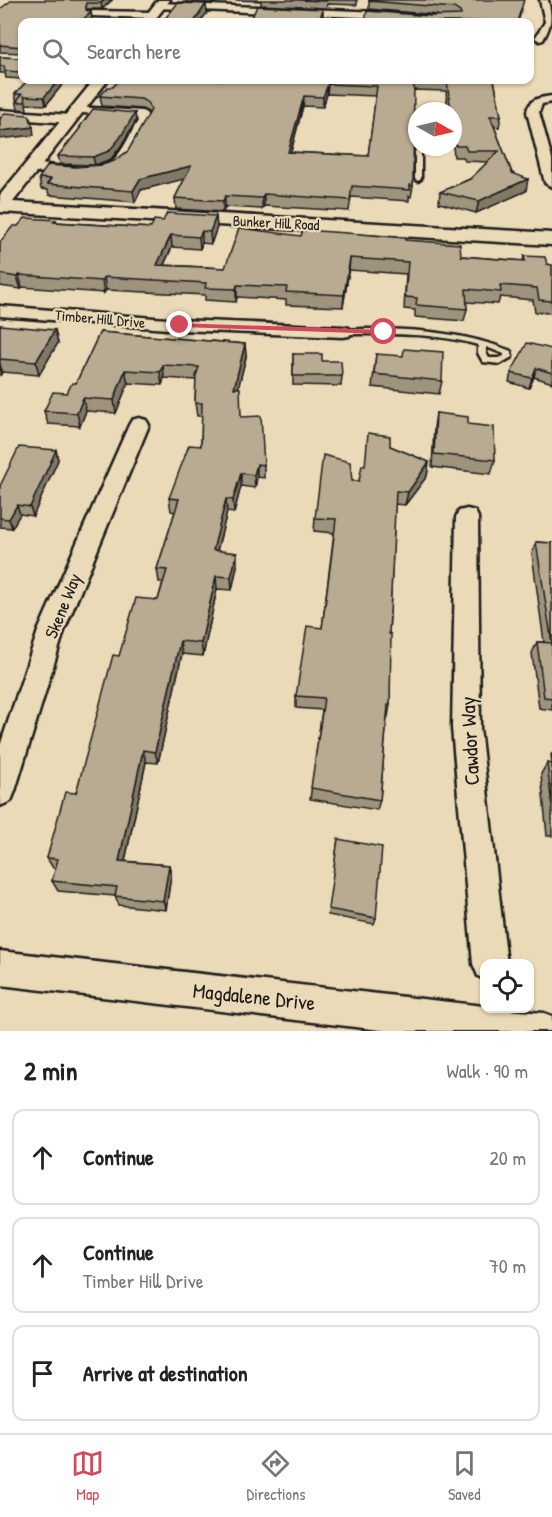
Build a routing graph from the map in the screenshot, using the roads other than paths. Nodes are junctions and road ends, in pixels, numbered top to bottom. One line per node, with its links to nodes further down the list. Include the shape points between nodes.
1 (544, 0): 5 (street, via 550,22)
2 (156, 11): 3 (street); 4 (street)
3 (92, 13)
4 (412, 18)
5 (535, 37): 6 (street)
6 (552, 39)
7 (98, 84): 10 (street)
8 (552, 99): 14 (street, via 539,101 533,112)
9 (0, 114): 10 (street)
10 (73, 115): 12 (street); 12 (street, via 142,115 144,121 118,163 109,169)
11 (418, 156): 13 (lane)
12 (32, 167): 15 (street)
13 (418, 179)
14 (552, 183)
15 (0, 207): 16 (street, Bunker Hill Road)
16 (552, 239)
17 (0, 311): 18 (street, Timber Hill Drive)
18 (343, 332): 19 (lane, via 456,336)
19 (482, 344)
20 (139, 425): 22 (street, Skene Way, via 51,632)
21 (467, 517): 23 (street, Cawdor Way, via 466,728)
22 (0, 791)
23 (490, 959)
24 (0, 968): 25 (street, Magdalene Drive)
25 (496, 1016): 26 (street, Magdalene Drive)
26 (544, 1031)

